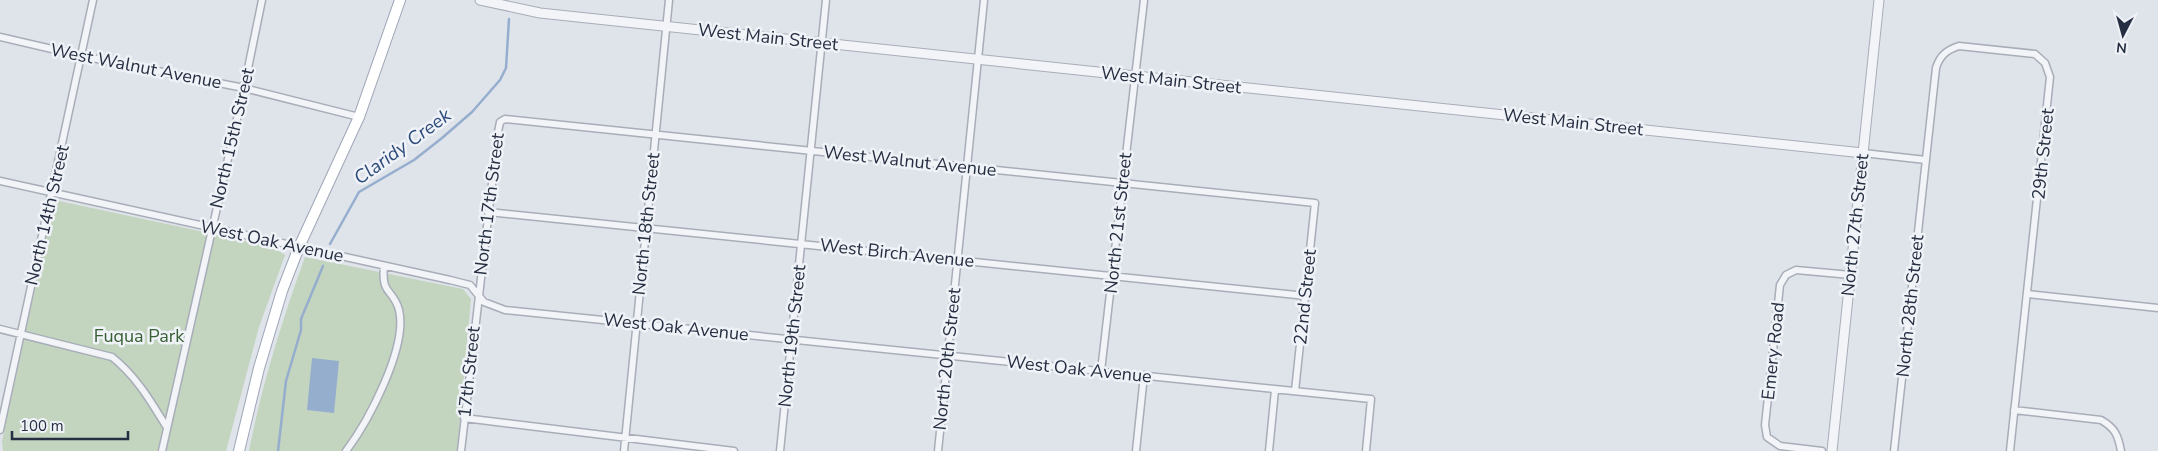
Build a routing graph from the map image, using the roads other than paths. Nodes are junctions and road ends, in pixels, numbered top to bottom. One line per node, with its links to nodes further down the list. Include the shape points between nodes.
1 (94, 0): 14 (street, North 14th Street)
2 (262, 0): 17 (street, North 15th Street)
3 (400, 0): 18 (main road)
4 (480, 0): 10 (street, West Main Street, via 540,13)
5 (669, 0): 10 (street, North 18th Street)
6 (826, 0): 12 (street, North 19th Street)
7 (984, 0): 15 (street, North 20th Street)
8 (1144, 0): 16 (street, North 21st Street)
9 (1879, 0): 22 (street, North 27th Street)
10 (666, 26): 12 (street, West Main Street); 20 (street, North 18th Street)
11 (0, 38): 14 (street, West Walnut Avenue)
12 (822, 42): 15 (street, West Main Street); 21 (street, North 19th Street)
13 (2000, 50): 23 (street, North 28th Street, via 1959,46 1939,57); 39 (street, 29th Street, via 2035,54 2045,63 2050,77)
14 (82, 56): 17 (street, West Walnut Avenue); 27 (street, North 14th Street)
15 (978, 58): 16 (street, West Main Street); 24 (street, North 20th Street)
16 (1134, 76): 22 (street, West Main Street); 26 (street, North 21st Street)
17 (244, 88): 18 (street, West Walnut Avenue); 30 (street, North 15th Street)
18 (359, 117): 33 (main road)
19 (505, 119): 20 (street, West Walnut Avenue); 29 (street, North 17th Street, via 500,122 498,132)
20 (656, 135): 21 (street, West Walnut Avenue); 31 (street, North 18th Street)
21 (812, 152): 24 (street, West Walnut Avenue); 32 (street, North 19th Street)
22 (1863, 153): 23 (street); 36 (street, North 27th Street)
23 (1926, 160): 69 (street, North 28th Street)
24 (967, 166): 26 (street, West Walnut Avenue); 34 (street, North 20th Street)
25 (0, 181): 27 (street, West Oak Avenue)
26 (1122, 183): 28 (street, West Walnut Avenue); 37 (street, North 21st Street)
27 (52, 192): 30 (street, West Oak Avenue); 44 (street, North 14th Street)
28 (1315, 203): 40 (street, 22nd Street)
29 (488, 212): 31 (street, West Birch Avenue); 38 (street, North 17th Street)
30 (211, 228): 33 (street, West Oak Avenue); 53 (street, North 15th Street)
31 (646, 228): 32 (street, West Birch Avenue); 42 (street, North 18th Street)
32 (802, 243): 34 (street, West Birch Avenue); 45 (street, North 19th Street)
33 (299, 247): 35 (street, West Oak Avenue); 57 (main road, via 269,329)
34 (957, 260): 37 (street, West Birch Avenue); 46 (street, North 20th Street)
35 (384, 266): 38 (street, West Oak Avenue, via 470,286); 58 (street, via 382,282 399,310 398,338 385,382)
36 (1851, 275): 67 (street, Emery Road, via 1796,270 1786,275 1780,285 1765,425 1767,437 1780,446); 68 (street, North 27th Street)
37 (1112, 276): 40 (street, West Birch Avenue); 47 (street, North 21st Street)
38 (478, 293): 42 (street, West Oak Avenue, via 484,302 505,310); 52 (street, 17th Street)
39 (2028, 294): 41 (street); 51 (street)
40 (1306, 296): 50 (street, 22nd Street)
41 (2158, 308)
42 (636, 323): 45 (street, West Oak Avenue); 55 (street, North 18th Street)
43 (0, 329): 44 (street)
44 (20, 334): 53 (street, via 112,357 144,390); 54 (street, North 14th Street)
45 (792, 340): 46 (street, West Oak Avenue); 62 (street, North 19th Street)
46 (947, 355): 47 (street, West Oak Avenue); 63 (street, North 20th Street)
47 (1101, 371): 48 (street, West Oak Avenue)
48 (1144, 375): 49 (street, West Oak Avenue); 64 (street)
49 (1275, 390): 50 (street, West Oak Avenue); 65 (street)
50 (1295, 391): 66 (street, West Oak Avenue, via 1371,399)
51 (2014, 410): 70 (street); 71 (street, via 2101,420 2112,426 2118,436)
52 (464, 418): 55 (street); 59 (street, 17th Street)
53 (166, 426): 56 (street, North 15th Street)
54 (0, 430)
55 (625, 439): 60 (street, North 18th Street); 61 (street)
56 (162, 451)
57 (239, 451)
58 (346, 451)
59 (461, 451)
60 (624, 451)
61 (734, 451)
62 (780, 451)
63 (938, 451)
64 (1136, 451)
65 (1269, 451)
66 (1366, 451)
67 (1822, 451)
68 (1832, 451)
69 (1894, 451)
70 (2010, 451)
71 (2120, 451)

